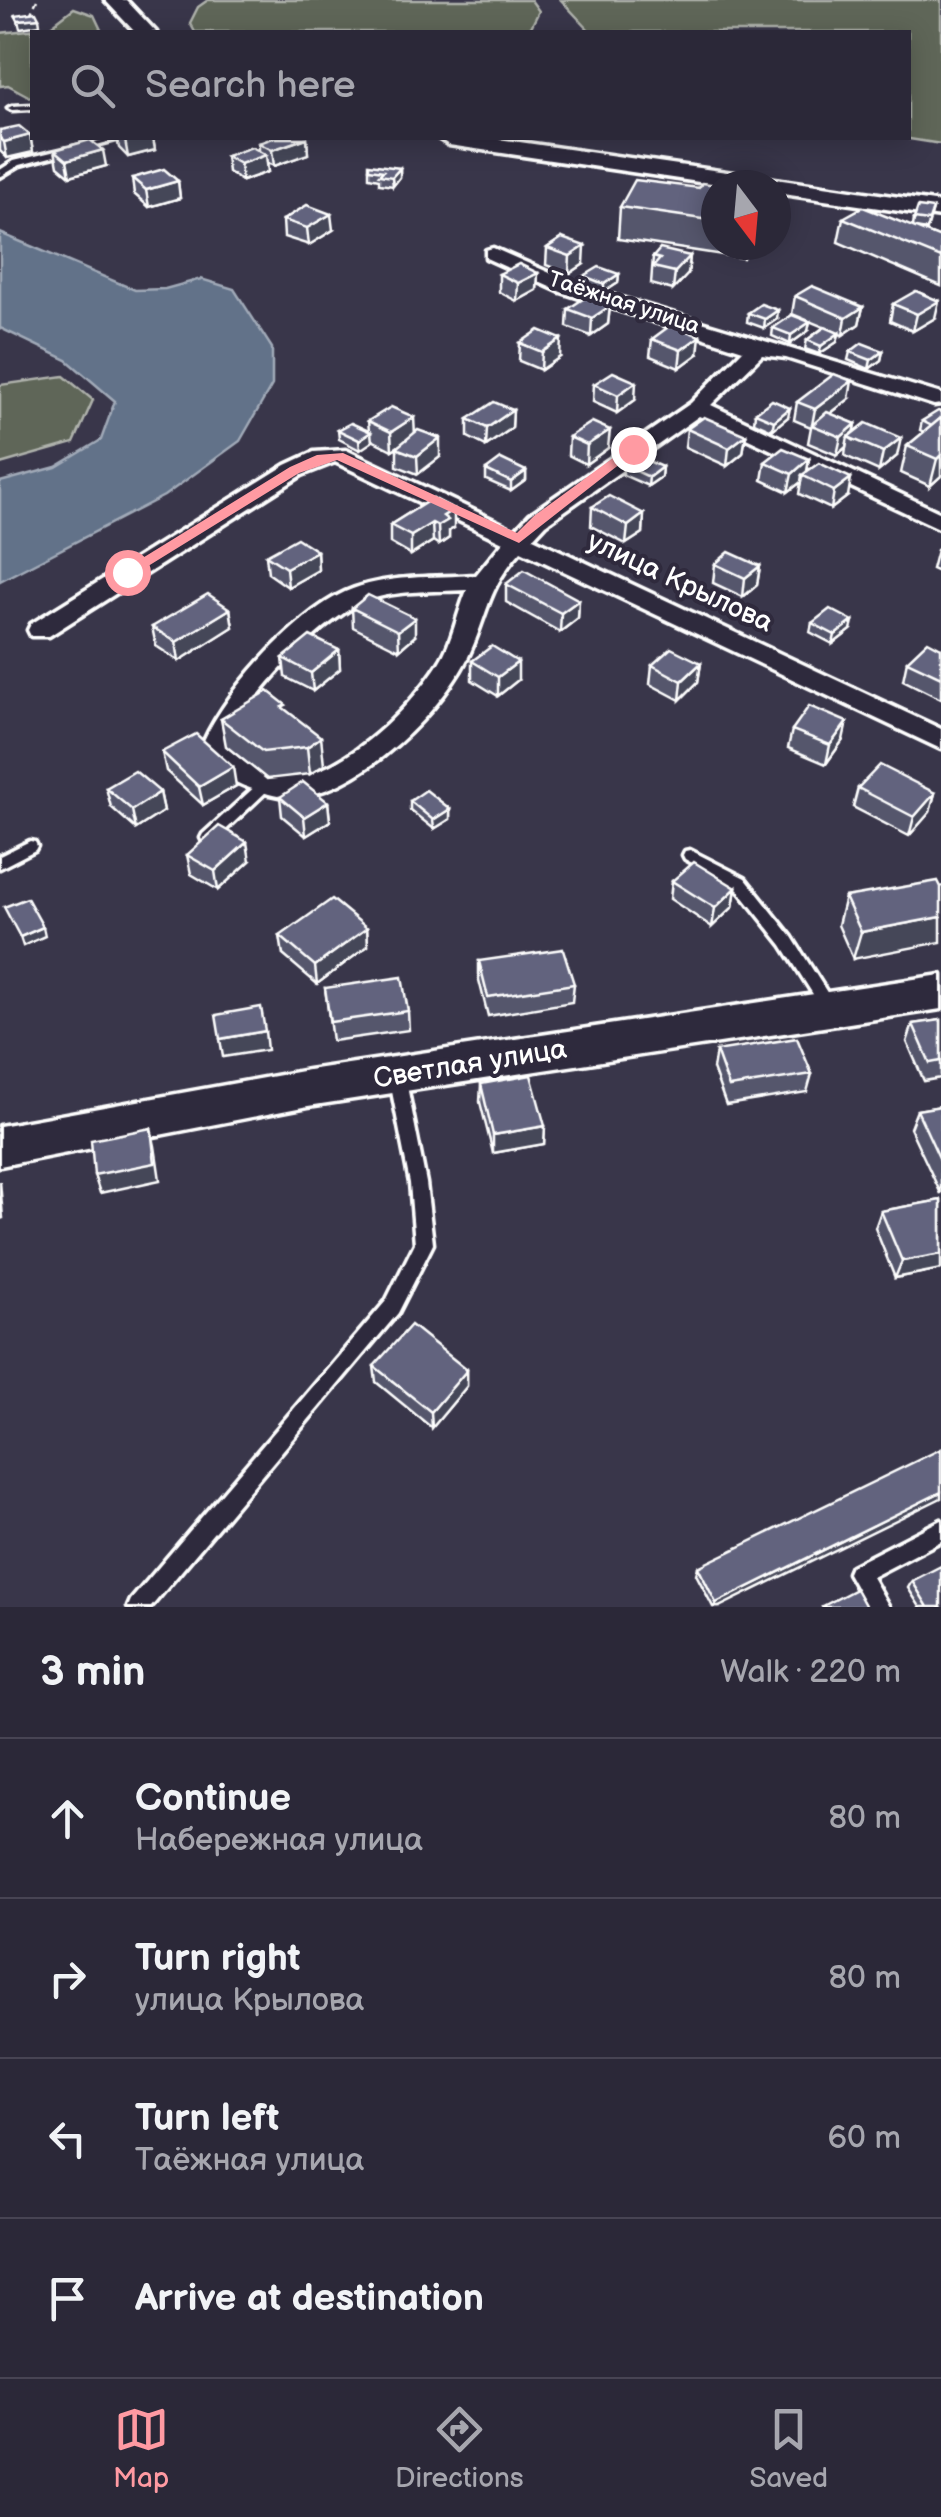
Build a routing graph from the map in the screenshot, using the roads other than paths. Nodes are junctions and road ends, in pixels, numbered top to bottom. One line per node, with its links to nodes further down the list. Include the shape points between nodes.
1 (115, 0): 2 (street)
2 (144, 30)
3 (30, 106): 4 (lane)
4 (12, 108)
5 (111, 140): 7 (lane, via 17,163)
6 (462, 140): 8 (street)
7 (0, 174)
8 (701, 175)
9 (791, 188): 10 (street)
10 (941, 210)
11 (493, 254): 12 (street, Таёжная улица, via 568,288)
12 (757, 348): 13 (street, Таёжная улица); 14 (street)
13 (934, 399)
14 (698, 407): 15 (street); 16 (street, via 601,472)
15 (941, 522)
16 (519, 539): 17 (street); 18 (street, улица Крылова, via 338,456 322,457); 19 (street, улица Крылова)
17 (484, 582): 20 (street, via 451,666 376,750 343,772 307,784); 20 (street, via 379,592 332,609 250,690 214,740 213,751 230,770)
18 (40, 630)
19 (941, 740)
20 (263, 787): 22 (lane)
21 (30, 846): 24 (lane)
22 (197, 848)
23 (690, 855): 26 (lane, via 740,882)
24 (0, 863)
25 (941, 992): 26 (street, Светлая улица)
26 (829, 1007): 27 (street, Светлая улица)
27 (397, 1076): 28 (street, Светлая улица); 30 (lane, via 424,1244 392,1307)
28 (0, 1146)
29 (941, 1530): 31 (lane, via 858,1573)
30 (138, 1607)
31 (879, 1607)

